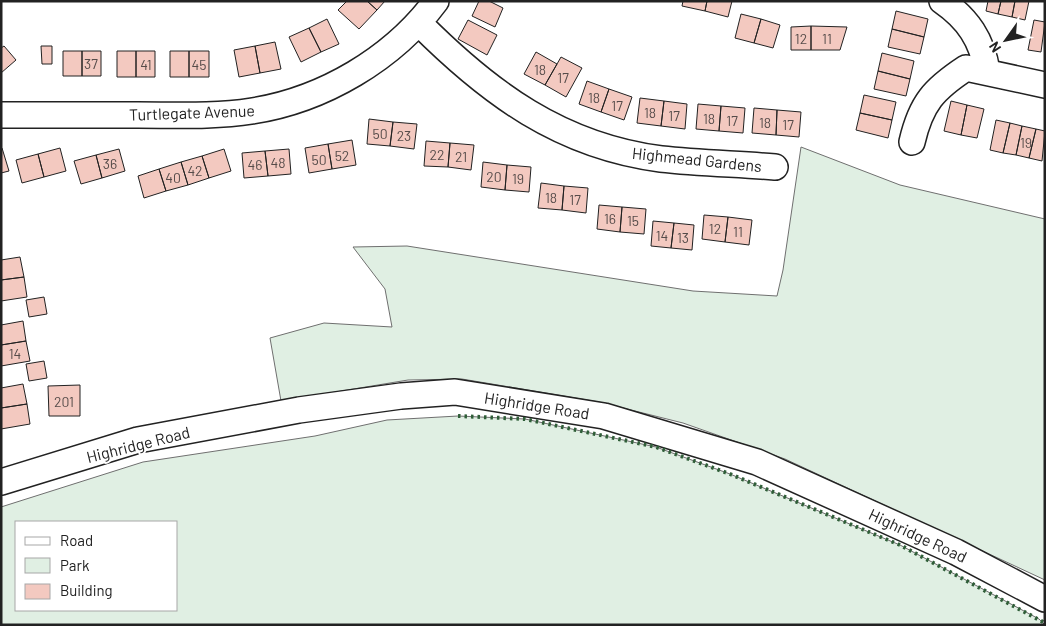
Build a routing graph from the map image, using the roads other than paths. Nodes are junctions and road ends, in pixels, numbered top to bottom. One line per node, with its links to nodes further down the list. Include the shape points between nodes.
1 (436, 1): 3 (street, Turtlegate Avenue)
2 (942, 1): 4 (street, via 973,29 984,54)
3 (420, 24): 6 (street, Turtlegate Avenue, via 383,54 333,87 283,105 203,115); 8 (street, Highmead Gardens, via 512,104 585,141 660,159)
4 (977, 70): 5 (street); 7 (street, via 938,87 928,100)
5 (1045, 85)
6 (1, 114)
7 (912, 142)
8 (774, 167)
9 (1, 482): 10 (street, Highridge Road, via 138,440 299,410 455,392 604,416 757,462 956,552)
10 (1045, 599)

